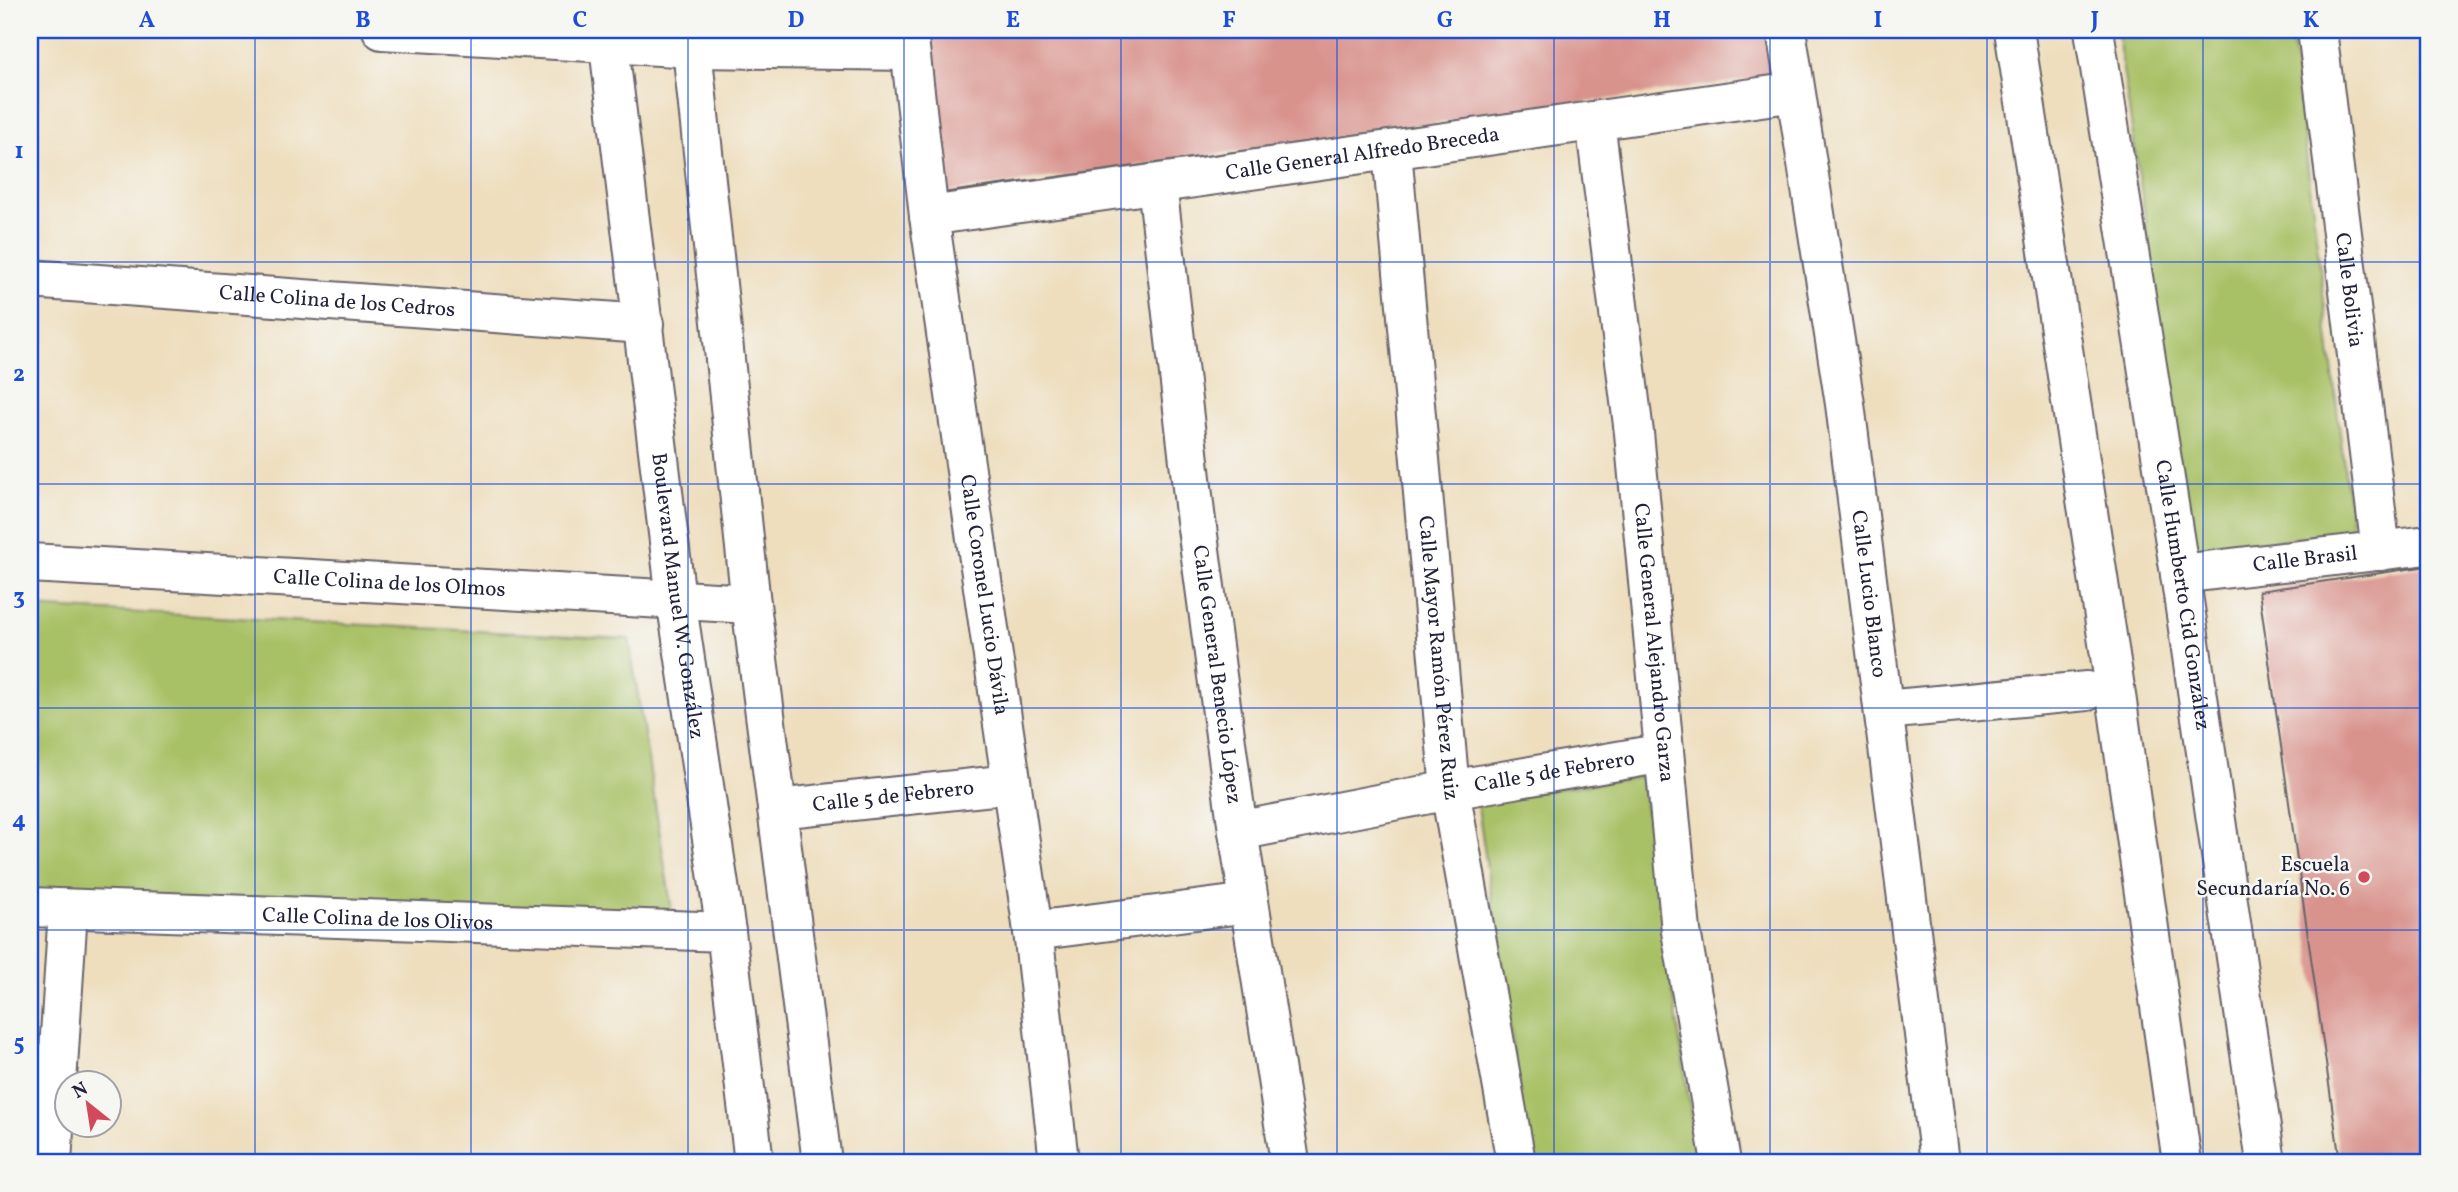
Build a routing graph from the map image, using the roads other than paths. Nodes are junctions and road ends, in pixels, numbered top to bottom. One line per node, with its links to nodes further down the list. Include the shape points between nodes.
1 (382, 30): 6 (street)
2 (1786, 30): 9 (street, Calle Lucio Blanco)
3 (2014, 30): 42 (street)
4 (2094, 30): 19 (street, Calle Humberto Cid González)
5 (2316, 30): 17 (street, Calle Bolivia)
6 (608, 36): 7 (street); 15 (street, Boulevard Manuel W. González)
7 (691, 39): 8 (street); 21 (street)
8 (909, 40): 13 (street, Calle Coronel Lucio Dávila)
9 (1795, 92): 10 (street, Calle General Alfredo Breceda); 23 (street, Calle Lucio Blanco, via 1845,404)
10 (1595, 121): 11 (street, Calle General Alfredo Breceda); 24 (street, Calle General Alejandro Garza, via 1634,433)
11 (1392, 151): 12 (street, Calle General Alfredo Breceda); 26 (street, Calle Mayor Ramón Pérez Ruiz)
12 (1157, 184): 13 (street, Calle General Alfredo Breceda); 28 (street, Calle General Benecio López)
13 (929, 216): 25 (street, Calle Coronel Lucio Dávila)
14 (30, 279): 15 (street, Calle Colina de los Cedros)
15 (644, 324): 20 (street, Boulevard Manuel W. González)
16 (2428, 545): 17 (street, Calle Brasil)
17 (2381, 551): 19 (street, Calle Brasil)
18 (30, 563): 20 (street, Calle Colina de los Olmos)
19 (2180, 574): 43 (street, Calle Humberto Cid González)
20 (676, 598): 21 (street, Calle Colina de los Olmos); 33 (street, Boulevard Manuel W. González)
21 (751, 604): 27 (street)
22 (2087, 691): 23 (street)
23 (1884, 710): 41 (street, Calle Lucio Blanco)
24 (1664, 753): 26 (street, Calle 5 de Febrero); 40 (street, Calle General Alejandro Garza, via 1681,931)
25 (1011, 783): 27 (street, Calle 5 de Febrero); 32 (street, Calle Coronel Lucio Dávila)
26 (1450, 790): 28 (street, Calle 5 de Febrero); 39 (street, Calle Mayor Ramón Pérez Ruiz)
27 (777, 809): 36 (street)
28 (1238, 831): 29 (street, Calle General Benecio López)
29 (1249, 903): 32 (street); 38 (street, Calle General Benecio López)
30 (30, 907): 31 (street, Calle Colina de los Olivos)
31 (68, 909): 33 (street, Calle Colina de los Olivos); 34 (street)
32 (1033, 931): 37 (street, Calle Coronel Lucio Dávila)
33 (726, 932): 35 (street, Boulevard Manuel W. González)
34 (52, 1162)
35 (754, 1162)
36 (822, 1162)
37 (1059, 1162)
38 (1290, 1162)
39 (1516, 1162)
40 (1721, 1162)
41 (1940, 1162)
42 (2182, 1162)
43 (2266, 1162)

